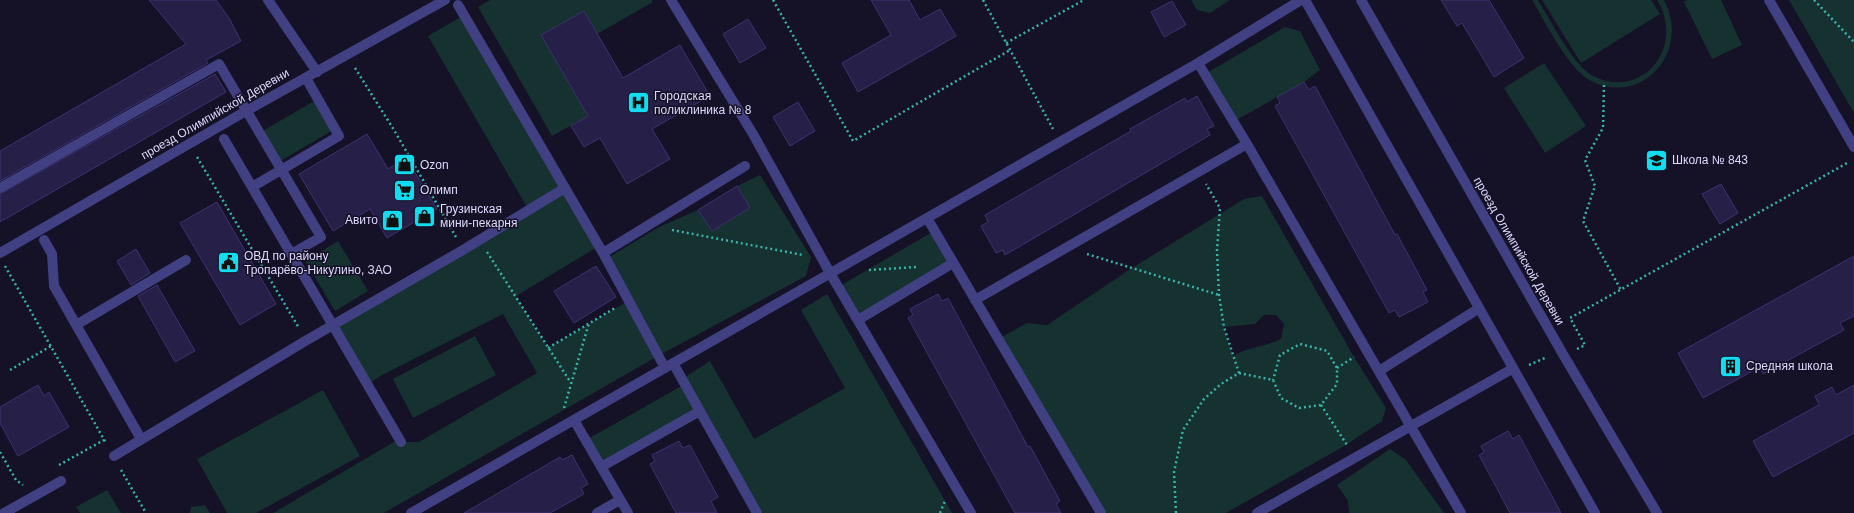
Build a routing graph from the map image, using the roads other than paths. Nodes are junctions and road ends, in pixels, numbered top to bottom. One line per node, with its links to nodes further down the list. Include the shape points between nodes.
1 (268, 0): 10 (street)
2 (445, 0): 10 (street, проезд Олимпийской Деревни)
3 (671, 0): 28 (street, via 753,134)
4 (1301, 0): 9 (street)
5 (1305, 0): 30 (street)
6 (1361, 0): 56 (street, проезд Олимпийской Деревни, via 1564,356)
7 (1770, 0): 15 (street)
8 (458, 5): 20 (street)
9 (1198, 63): 14 (street); 21 (street)
10 (317, 72): 11 (street, проезд Олимпийской Деревни)
11 (306, 78): 12 (street, проезд Олимпийской Деревни); 17 (street, via 339,136)
12 (246, 111): 17 (street); 19 (street, via 219,64); 23 (street, проезд Олимпийской Деревни)
13 (224, 139): 18 (street)
14 (1247, 144): 29 (street); 36 (street)
15 (1854, 147)
16 (745, 166): 24 (street)
17 (281, 170): 18 (street); 25 (street, via 321,237)
18 (252, 187): 25 (street)
19 (0, 188)
20 (564, 188): 24 (street); 33 (street)
21 (926, 218): 27 (street); 28 (street)
22 (44, 240): 32 (street, via 52,254 54,286)
23 (0, 253)
24 (603, 253): 34 (street, via 628,301)
25 (291, 254): 33 (street)
26 (186, 260): 32 (street)
27 (953, 264): 29 (street); 31 (street)
28 (830, 273): 31 (street); 34 (street)
29 (975, 300): 52 (street)
30 (1478, 309): 35 (street); 36 (street)
31 (858, 320): 51 (street)
32 (76, 325): 40 (street)
33 (333, 325): 40 (street); 41 (street)
34 (669, 366): 37 (street); 38 (street)
35 (1512, 369): 39 (street); 55 (street)
36 (1379, 370): 39 (street)
37 (700, 411): 43 (street); 50 (street)
38 (574, 420): 43 (street); 47 (street)
39 (1411, 426): 53 (street); 54 (street)
40 (141, 440): 42 (street)
41 (401, 442)
42 (114, 456)
43 (601, 467): 45 (street)
44 (61, 481): 46 (street)
45 (620, 500): 48 (street); 49 (street)
46 (4, 513)
47 (411, 513)
48 (597, 513)
49 (628, 513)
50 (757, 513)
51 (971, 513)
52 (1101, 513)
53 (1257, 513)
54 (1461, 513)
55 (1595, 513)
56 (1657, 513)

